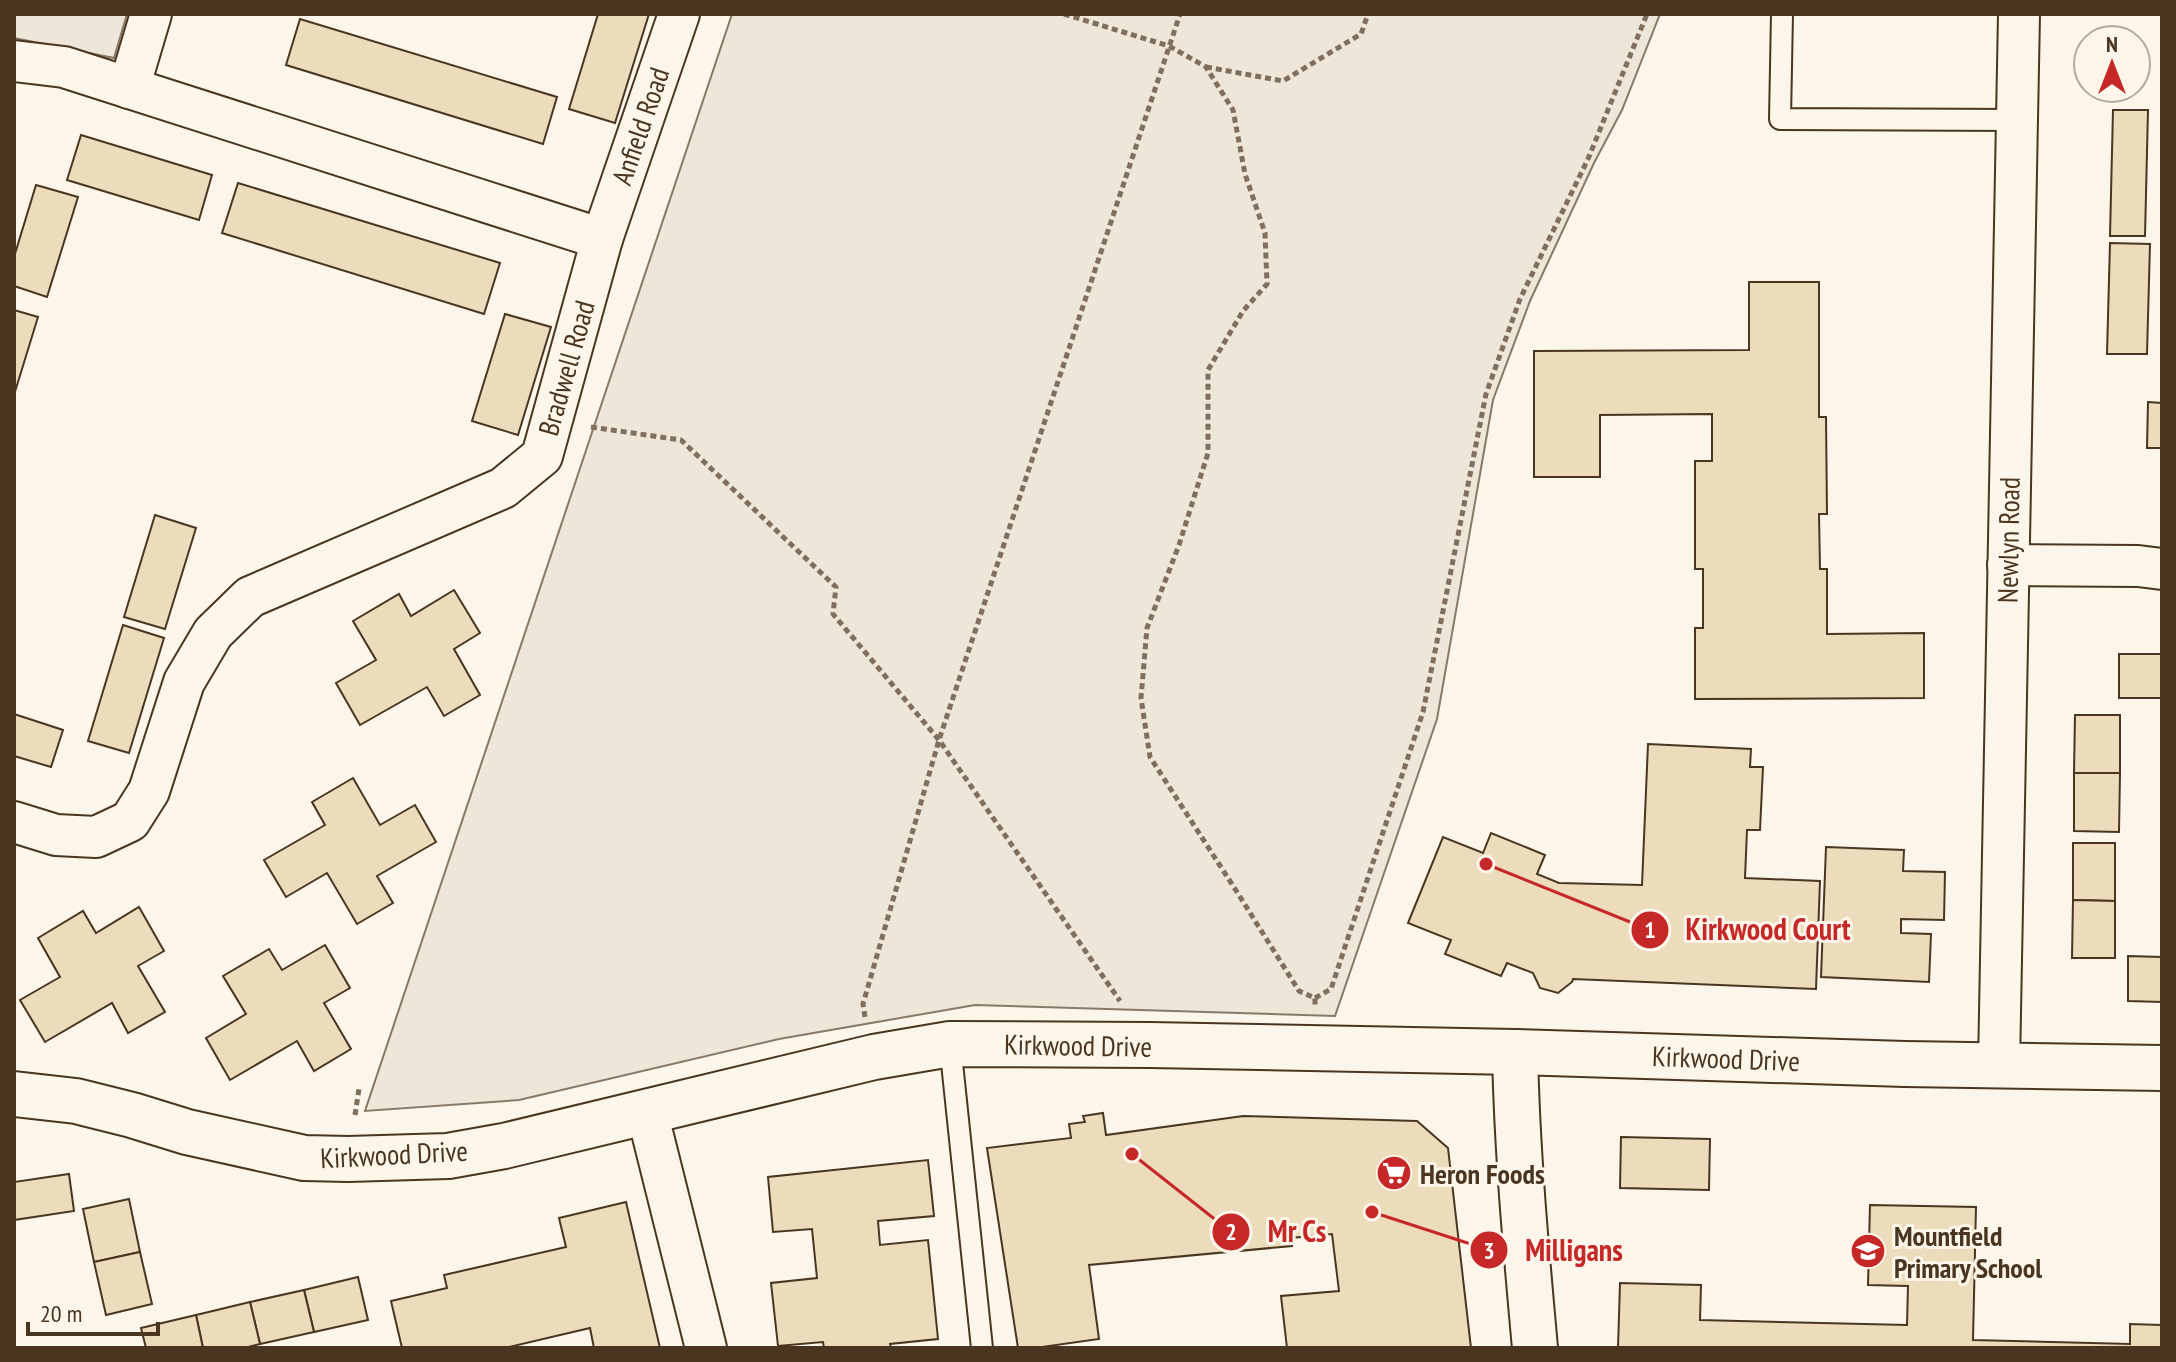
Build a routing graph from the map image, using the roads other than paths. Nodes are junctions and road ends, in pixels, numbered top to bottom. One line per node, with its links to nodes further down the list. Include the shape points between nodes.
1 (151, 14): 6 (street)
2 (679, 14): 8 (street, Anfield Road)
3 (1782, 14): 7 (lane, via 1780,119)
4 (2019, 14): 7 (street, Newlyn Road)
5 (14, 61): 6 (street, via 64,67)
6 (129, 88): 8 (street)
7 (2017, 120): 9 (street, Newlyn Road)
8 (602, 239): 11 (street, Bradwell Road, via 542,456 503,488 250,597 213,633 184,682 149,791 130,821 96,837 56,835)
9 (2008, 565): 10 (street); 14 (street, Newlyn Road)
10 (2162, 569)
11 (14, 822)
12 (950, 1044): 13 (street, Kirkwood Drive); 17 (street, Kirkwood Drive); 19 (lane)
13 (1515, 1052): 14 (street, Kirkwood Drive); 20 (street)
14 (1999, 1065): 15 (street, Kirkwood Drive)
15 (2162, 1068)
16 (14, 1094): 17 (street, Kirkwood Drive, via 76,1101 254,1148 333,1159 448,1156)
17 (647, 1112): 18 (street)
18 (706, 1348)
19 (982, 1348)
20 (1535, 1348)

